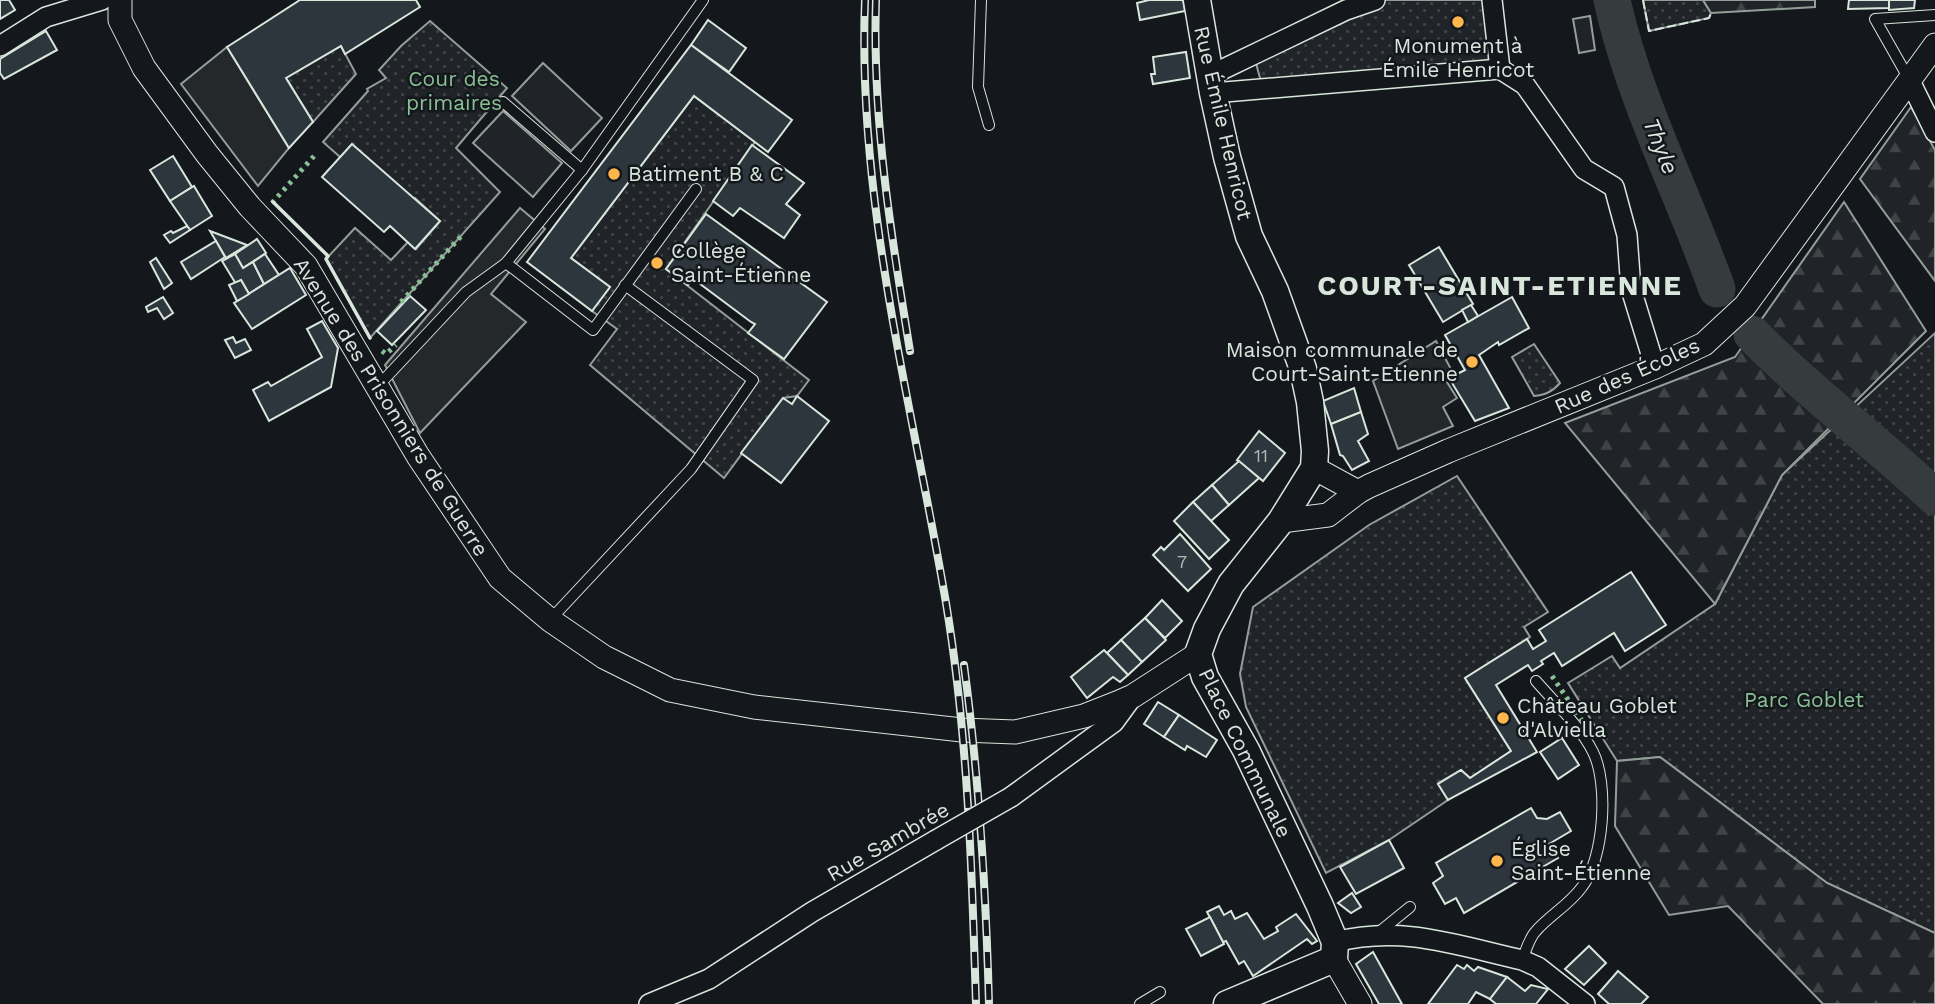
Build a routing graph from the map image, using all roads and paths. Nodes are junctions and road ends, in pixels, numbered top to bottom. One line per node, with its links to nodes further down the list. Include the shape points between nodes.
1 (102, 0): 10 (street, via 46,18)
2 (120, 0): 22 (street, Avenue des Prisonniers de Guerre, via 120,20 144,68 233,186 306,266)
3 (703, 0): 17 (lane)
4 (981, 0): 15 (lane, via 978,87)
5 (1197, 0): 13 (main road, Rue Émile Henricot)
6 (1375, 0): 13 (street, via 1346,10)
7 (1492, 0): 11 (street)
8 (1935, 15): 12 (lane, via 1875,19)
9 (1935, 45): 12 (street, Rue des Écoles)
10 (0, 46)
11 (1500, 69): 13 (street); 21 (street, via 1525,85 1584,169 1614,187 1627,235 1631,289)
12 (1909, 79): 16 (street); 21 (street, Rue des Écoles, via 1745,306 1704,344)
13 (1212, 84): 23 (main road, Rue Émile Henricot, via 1249,236 1296,345 1310,402)
14 (503, 102): 17 (lane)
15 (989, 125)
16 (1935, 132)
17 (582, 170): 19 (lane)
18 (696, 189): 20 (lane)
19 (506, 263): 20 (lane, via 593,330); 22 (lane, via 466,292)
20 (625, 285): 26 (lane, via 753,380 691,469)
21 (1656, 367): 24 (street, Rue des Écoles)
22 (378, 386): 26 (street, Avenue des Prisonniers de Guerre, via 499,578)
23 (1314, 468): 24 (street); 25 (main road, Place Communale)
24 (1357, 492): 25 (street, via 1328,515)
25 (1281, 521): 27 (main road, Place Communale, via 1231,584)
26 (550, 620): 29 (street, Avenue des Prisonniers de Guerre, via 604,657 670,690 754,706 1015,732 1084,716)
27 (1198, 654): 29 (street, Avenue des Prisonniers de Guerre); 32 (main road, Place Communale)
28 (1536, 681): 33 (lane, via 1593,753 1601,792 1601,824 1593,870 1585,885 1534,933)
29 (1133, 696): 35 (street, Rue Sambrée, bridge, via 1114,722 1011,797 812,912 709,978)
30 (1410, 907): 31 (lane)
31 (1376, 935): 32 (street); 33 (street, via 1419,937)
32 (1335, 951): 37 (main road); 38 (street)
33 (1521, 960): 39 (street, via 1538,967)
34 (1160, 992): 36 (lane)
35 (649, 1004)
36 (1140, 1004)
37 (1227, 1004)
38 (1360, 1004)
39 (1586, 1004)

